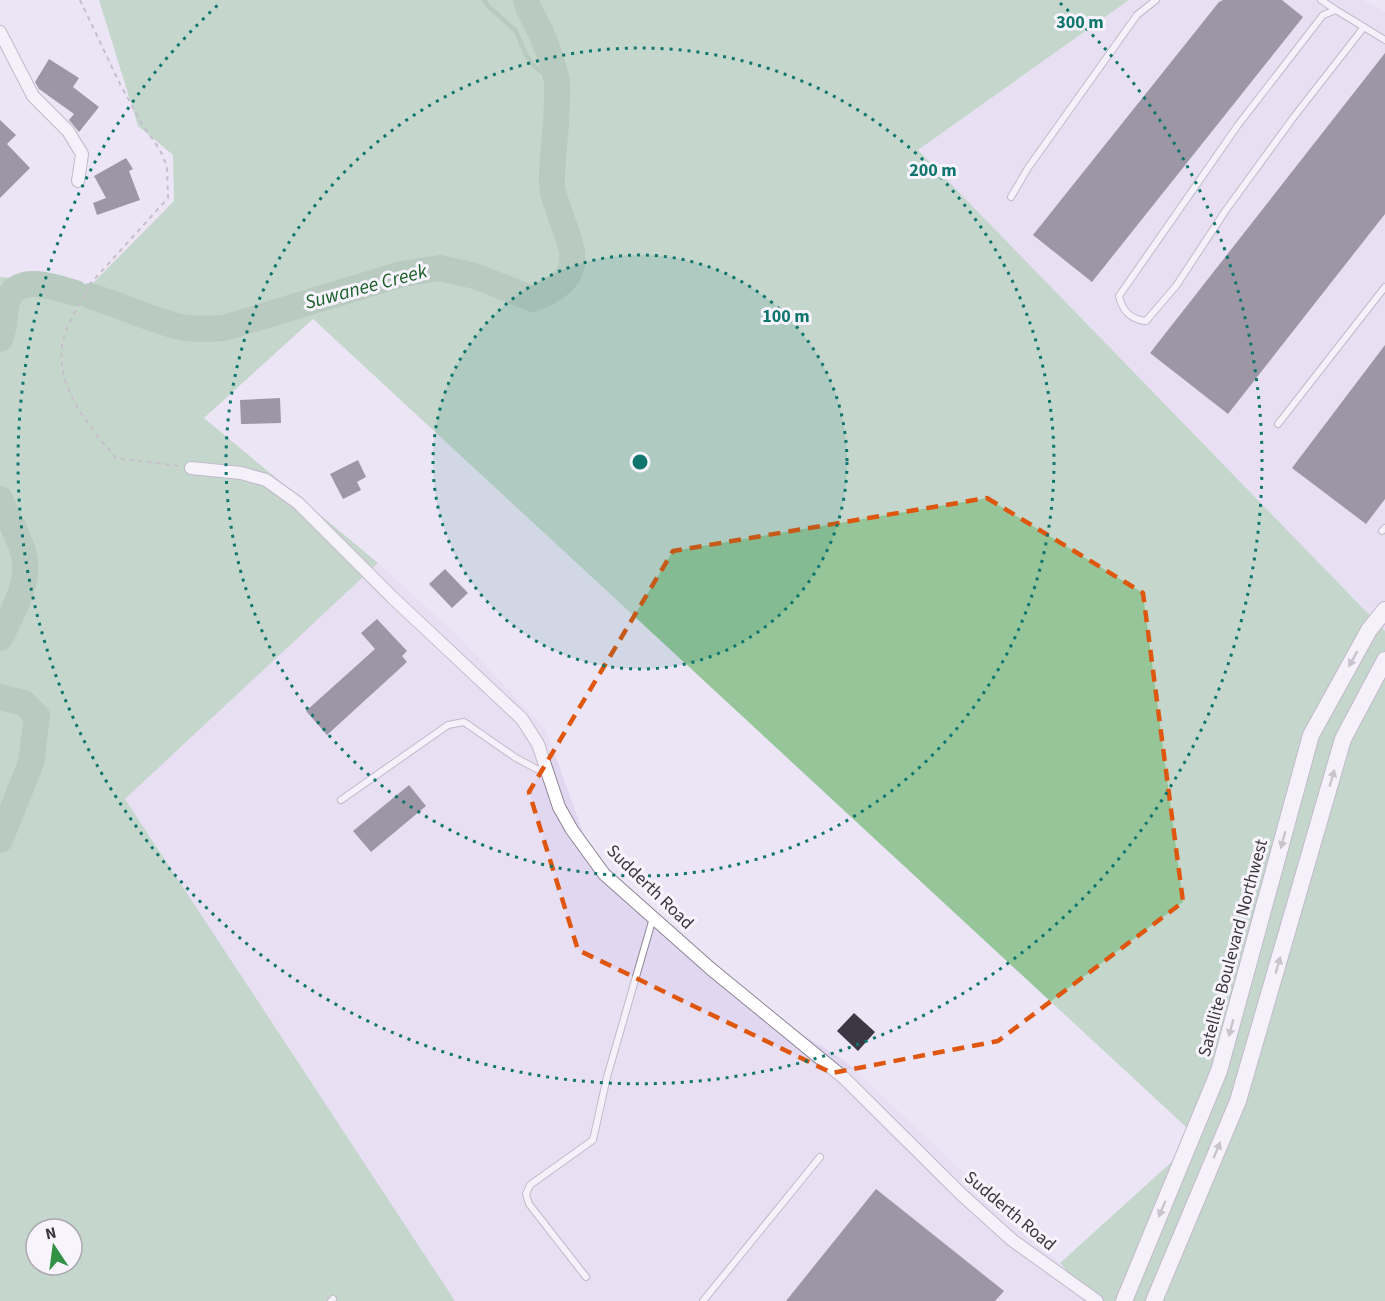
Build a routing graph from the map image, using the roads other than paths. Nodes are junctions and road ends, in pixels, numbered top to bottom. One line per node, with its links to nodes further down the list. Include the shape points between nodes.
1 (1156, 0): 8 (lane, via 1137,15)
2 (1321, 0): 3 (lane)
3 (1336, 10): 4 (lane); 4 (lane, via 1323,15 1276,74 1119,296 1122,307 1137,321 1146,321 1176,286 1233,200)
4 (1364, 27): 6 (lane)
5 (0, 32): 7 (street, via 33,96 68,131 82,154)
6 (1385, 40)
7 (78, 181)
8 (1011, 197)
9 (1385, 286): 10 (lane)
10 (1278, 424)
11 (191, 468): 14 (street, Sudderth Road, via 266,480 298,502 522,719 538,744)
12 (1385, 610): 21 (main road, Satellite Boulevard Northwest, one-way to 21, via 1311,735 1219,1071)
13 (1385, 660): 22 (main road, one-way to 13, via 1238,1101 1343,739)
14 (548, 775): 15 (lane, via 464,722 448,725); 16 (street, Sudderth Road, via 572,830 604,874)
15 (340, 801)
16 (653, 917): 18 (lane, via 592,1140 530,1185 526,1194 529,1204); 20 (street, Sudderth Road, via 843,1077 1012,1240)
17 (820, 1157): 19 (lane)
18 (586, 1277)
19 (703, 1301)
20 (1096, 1301)
21 (1124, 1301)
22 (1154, 1301)

